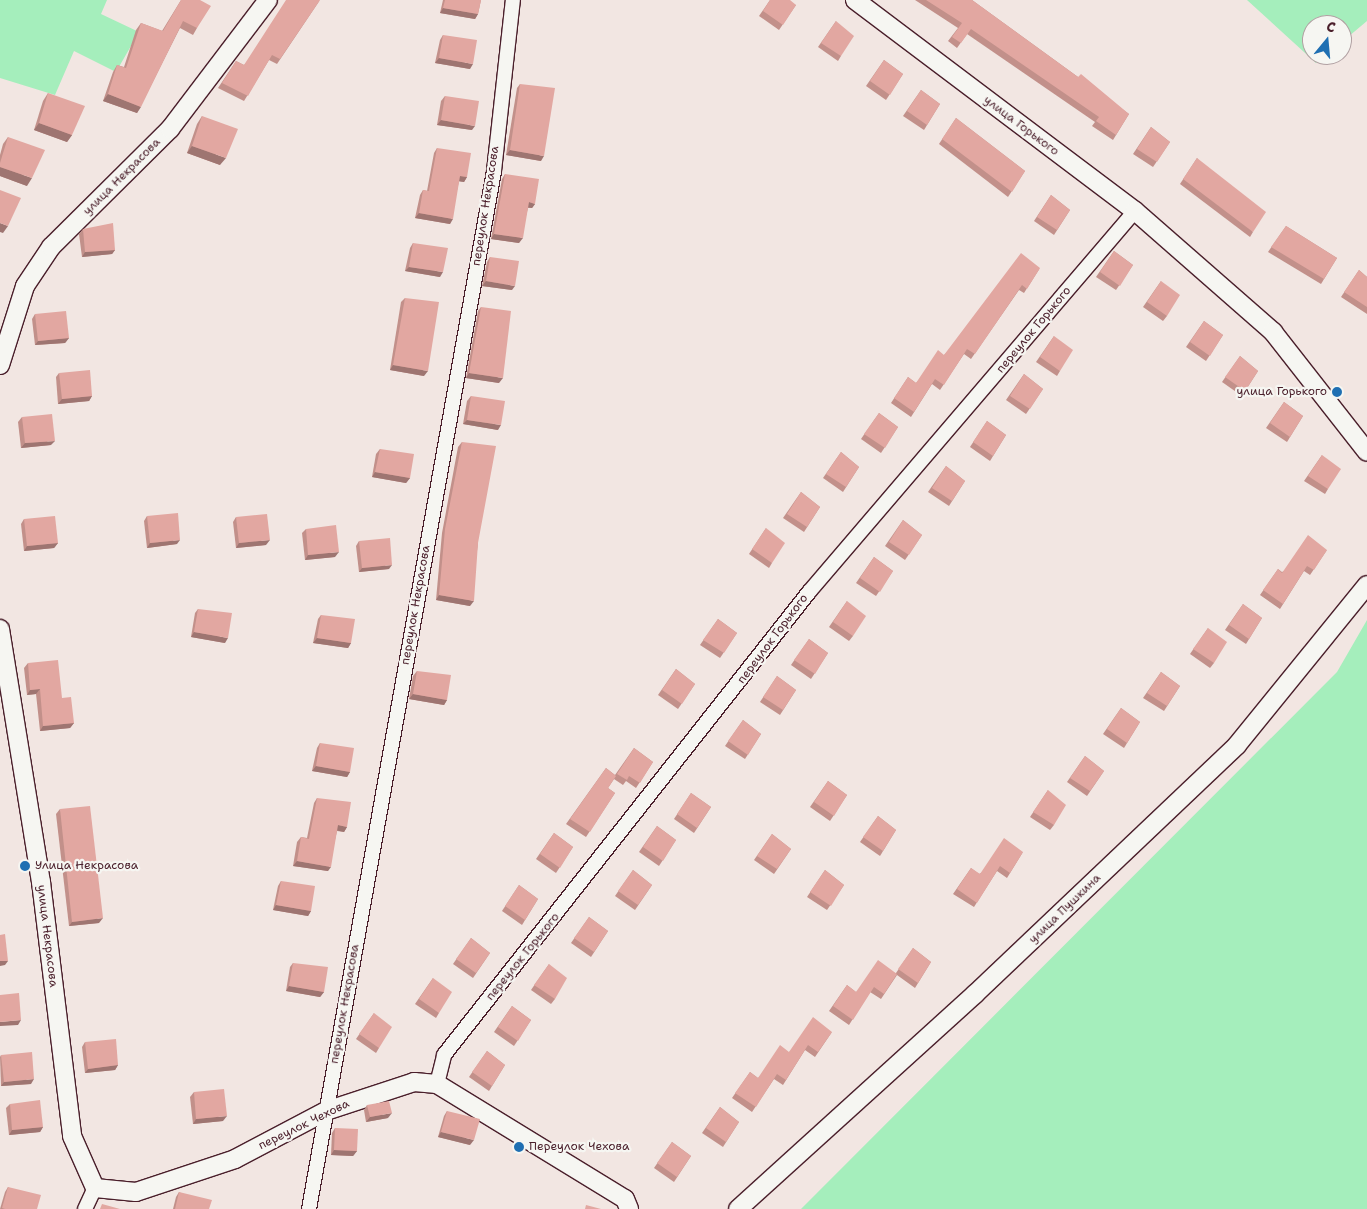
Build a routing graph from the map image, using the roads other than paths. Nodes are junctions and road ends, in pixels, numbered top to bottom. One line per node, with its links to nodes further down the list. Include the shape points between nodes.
1 (268, 0): 5 (street, улица Некрасова, via 170,129 51,247 25,286)
2 (514, 0): 10 (street, переулок Некрасова, via 494,171)
3 (855, 0): 4 (street, улица Горького)
4 (1135, 211): 6 (street, улица Горького, via 1273,332); 9 (street, переулок Горького, via 809,592 444,1055)
5 (0, 365)
6 (1367, 452)
7 (1367, 585): 15 (street, улица Пушкина, via 1237,745 975,994)
8 (0, 629): 11 (street, улица Некрасова, via 41,882 72,1136)
9 (437, 1084): 10 (street, переулок Чехова, via 414,1082); 14 (street, переулок Чехова, via 625,1199)
10 (326, 1111): 11 (street, переулок Чехова, via 236,1159 136,1192); 13 (street, переулок Некрасова)
11 (95, 1188): 12 (street)
12 (85, 1209)
13 (309, 1209)
14 (629, 1209)
15 (738, 1209)

